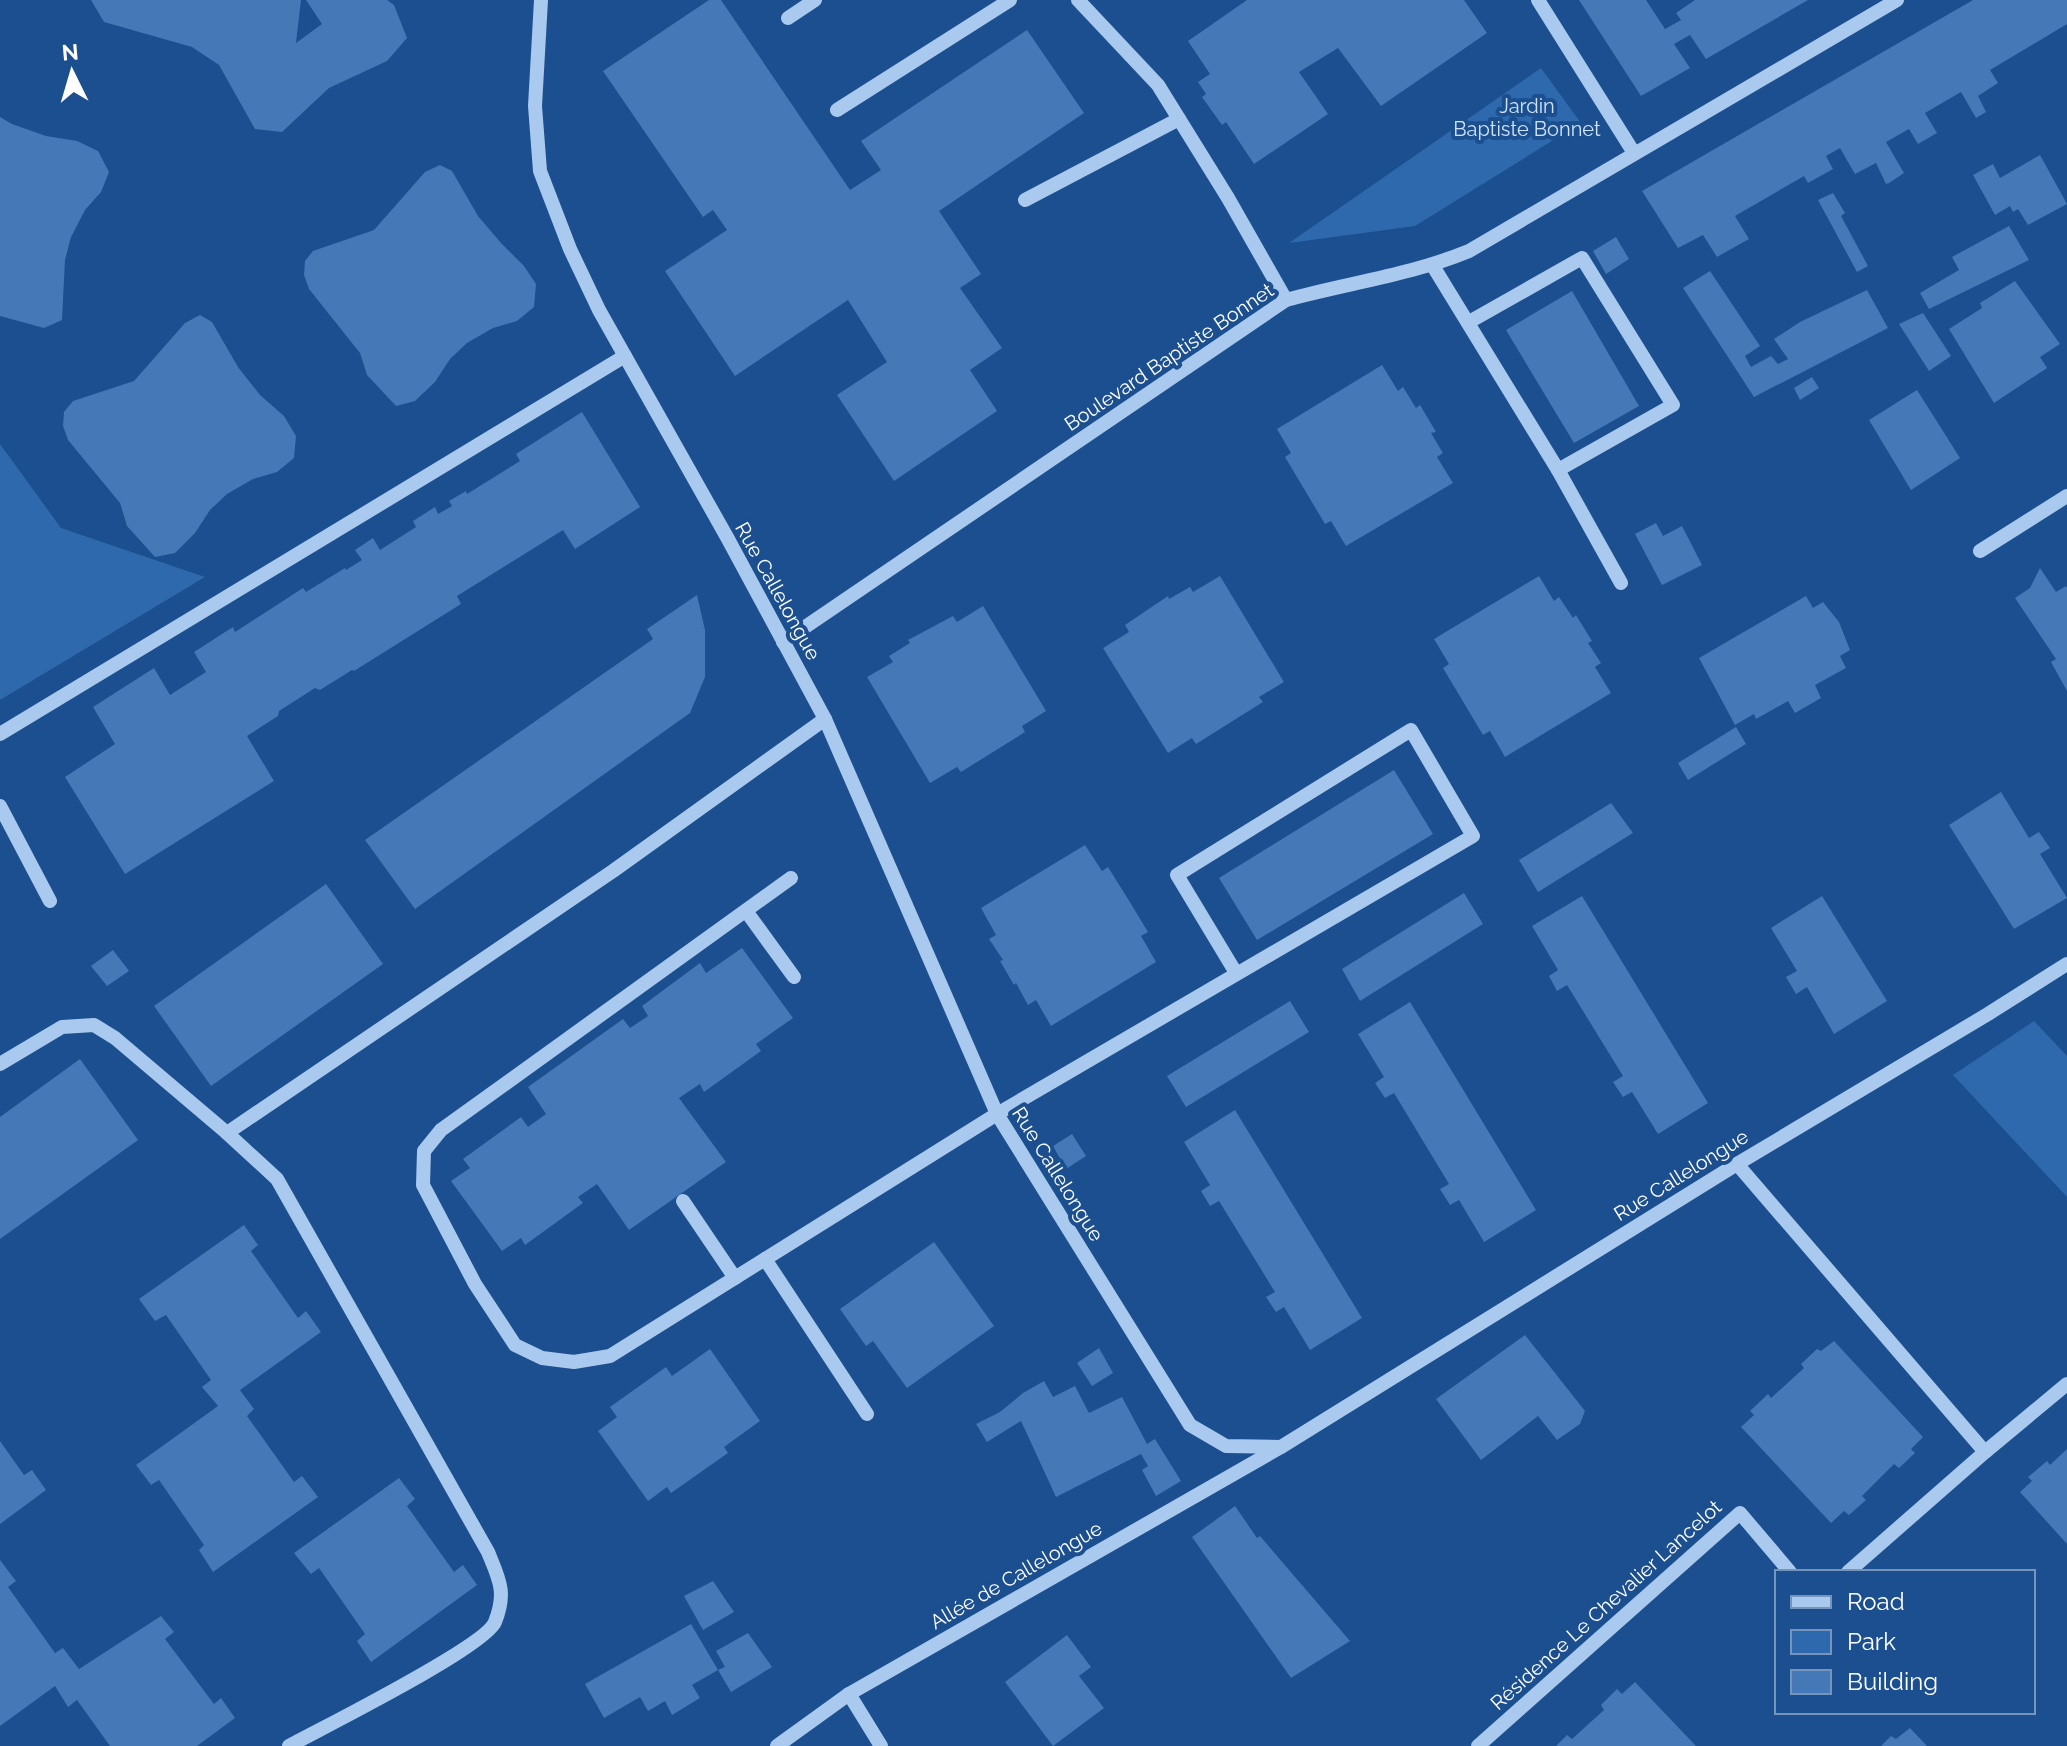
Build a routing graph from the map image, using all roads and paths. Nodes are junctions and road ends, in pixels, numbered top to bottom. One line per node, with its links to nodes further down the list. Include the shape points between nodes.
1 (541, 0): 15 (street, Rue Callelongue, via 535,106 540,171 570,249)
2 (815, 0): 7 (street)
3 (1010, 0): 8 (street)
4 (1078, 0): 9 (street, via 1158,85)
5 (1538, 0): 10 (street)
6 (1897, 0): 10 (street, Boulevard Baptiste Bonnet)
7 (788, 18)
8 (837, 110)
9 (1179, 119): 11 (street); 13 (street)
10 (1634, 153): 12 (street, Boulevard Baptiste Bonnet, via 1469,251)
11 (1025, 200)
12 (1433, 266): 13 (street, Boulevard Baptiste Bonnet); 14 (street)
13 (1286, 300): 20 (street, Boulevard Baptiste Bonnet)
14 (1469, 322): 16 (street); 16 (street, via 1582,258 1673,405)
15 (625, 356): 20 (street, Rue Callelongue); 22 (street)
16 (1558, 470): 19 (street)
17 (2067, 496): 18 (street)
18 (1980, 551)
19 (1621, 583)
20 (783, 642): 21 (street, Rue Callelongue)
21 (825, 719): 31 (street, Rue Callelongue); 32 (street, via 613,871)
22 (0, 734)
23 (0, 806): 25 (street)
24 (791, 878): 26 (street)
25 (50, 901)
26 (746, 911): 29 (street); 36 (street, via 441,1130 424,1151 423,1185 475,1284 515,1345 542,1358 574,1362 610,1356)
27 (2067, 964): 33 (street, Rue Callelongue)
28 (1236, 973): 28 (street, via 1177,875 1411,730 1473,836); 31 (street)
29 (794, 977)
30 (0, 1064): 32 (street, via 62,1027 94,1025)
31 (997, 1114): 35 (street); 39 (street, Rue Callelongue, via 1190,1425 1226,1446)
32 (227, 1133): 44 (street, via 277,1179 488,1552 503,1588 495,1625 466,1650)
33 (1737, 1164): 39 (street, Rue Callelongue); 40 (street)
34 (683, 1201): 36 (street)
35 (765, 1259): 36 (street); 38 (street)
36 (735, 1278)
37 (2067, 1384): 40 (street)
38 (867, 1414)
39 (1281, 1447): 43 (street, Allée de Callelongue)
40 (1985, 1452): 42 (street)
41 (1788, 1570): 47 (street, Résidence Le Chevalier Lancelot, via 1740,1513)
42 (1850, 1570)
43 (849, 1694): 45 (street, Allée de Callelongue); 46 (street)
44 (289, 1746)
45 (777, 1746)
46 (881, 1746)
47 (1478, 1746)

